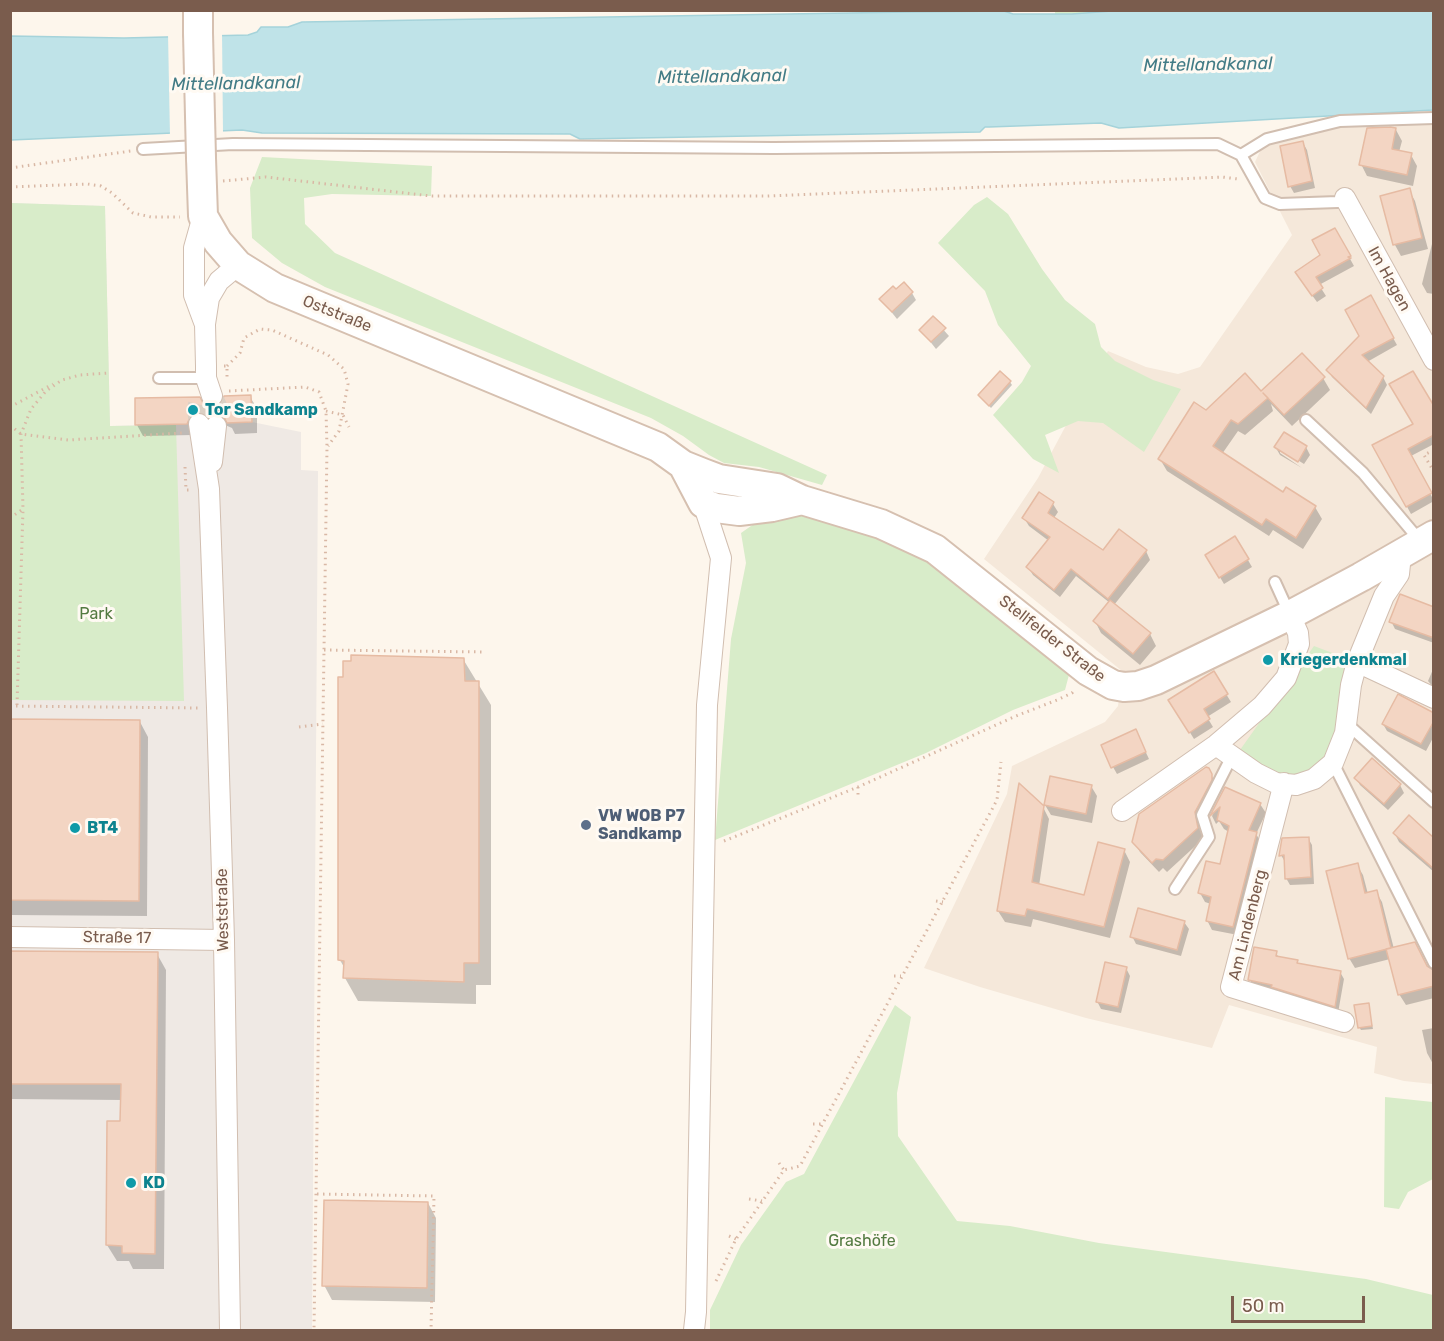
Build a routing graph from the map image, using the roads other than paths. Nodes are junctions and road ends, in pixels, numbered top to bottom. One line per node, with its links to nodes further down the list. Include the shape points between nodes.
1 (198, 10): 6 (street, Oststraße, bridge)
2 (1434, 118): 4 (lane, via 1340,121 1267,139)
3 (143, 149): 4 (lane, via 233,144 774,148 1218,144)
4 (1241, 155): 5 (lane, via 1265,198 1280,204 1338,202)
5 (1345, 198): 9 (street, Im Hagen)
6 (203, 216): 7 (street, Oststraße); 8 (street, via 194,248 194,295)
7 (238, 265): 8 (street, via 219,281 209,298); 14 (street, Oststraße, via 274,288 658,447)
8 (205, 324): 11 (street)
9 (1434, 360)
10 (159, 378): 11 (lane)
11 (212, 390)
12 (1306, 420): 17 (lane, via 1363,474)
13 (205, 426): 30 (street, Weststraße)
14 (683, 465): 15 (street, Stellfelder Straße, via 718,479 777,488); 16 (street)
15 (802, 500): 16 (street, via 739,511); 19 (street, Stellfelder Straße, via 881,524 935,549 1088,671 1113,685 1138,686 1156,680)
16 (703, 503): 33 (street, via 721,558 707,705)
17 (1418, 544): 19 (street, Stellfelder Straße); 20 (street, via 1384,596)
18 (1275, 582): 19 (lane)
19 (1290, 615): 23 (street, via 1299,644 1286,678)
20 (1357, 662): 21 (street); 22 (street)
21 (1434, 698)
22 (1346, 723): 24 (street); 26 (lane)
23 (1224, 751): 25 (street, via 1256,773); 27 (street); 28 (lane, via 1202,814 1209,837)
24 (1333, 763): 25 (street, via 1314,779 1296,785); 31 (lane)
25 (1284, 783): 32 (street, Am Lindenberg, via 1232,987)
26 (1434, 802)
27 (1122, 811)
28 (1176, 889)
29 (10, 937): 30 (street, Straße 17)
30 (224, 940): 34 (street, Weststraße)
31 (1434, 963)
32 (1344, 1022)
33 (695, 1321)
34 (230, 1330)

